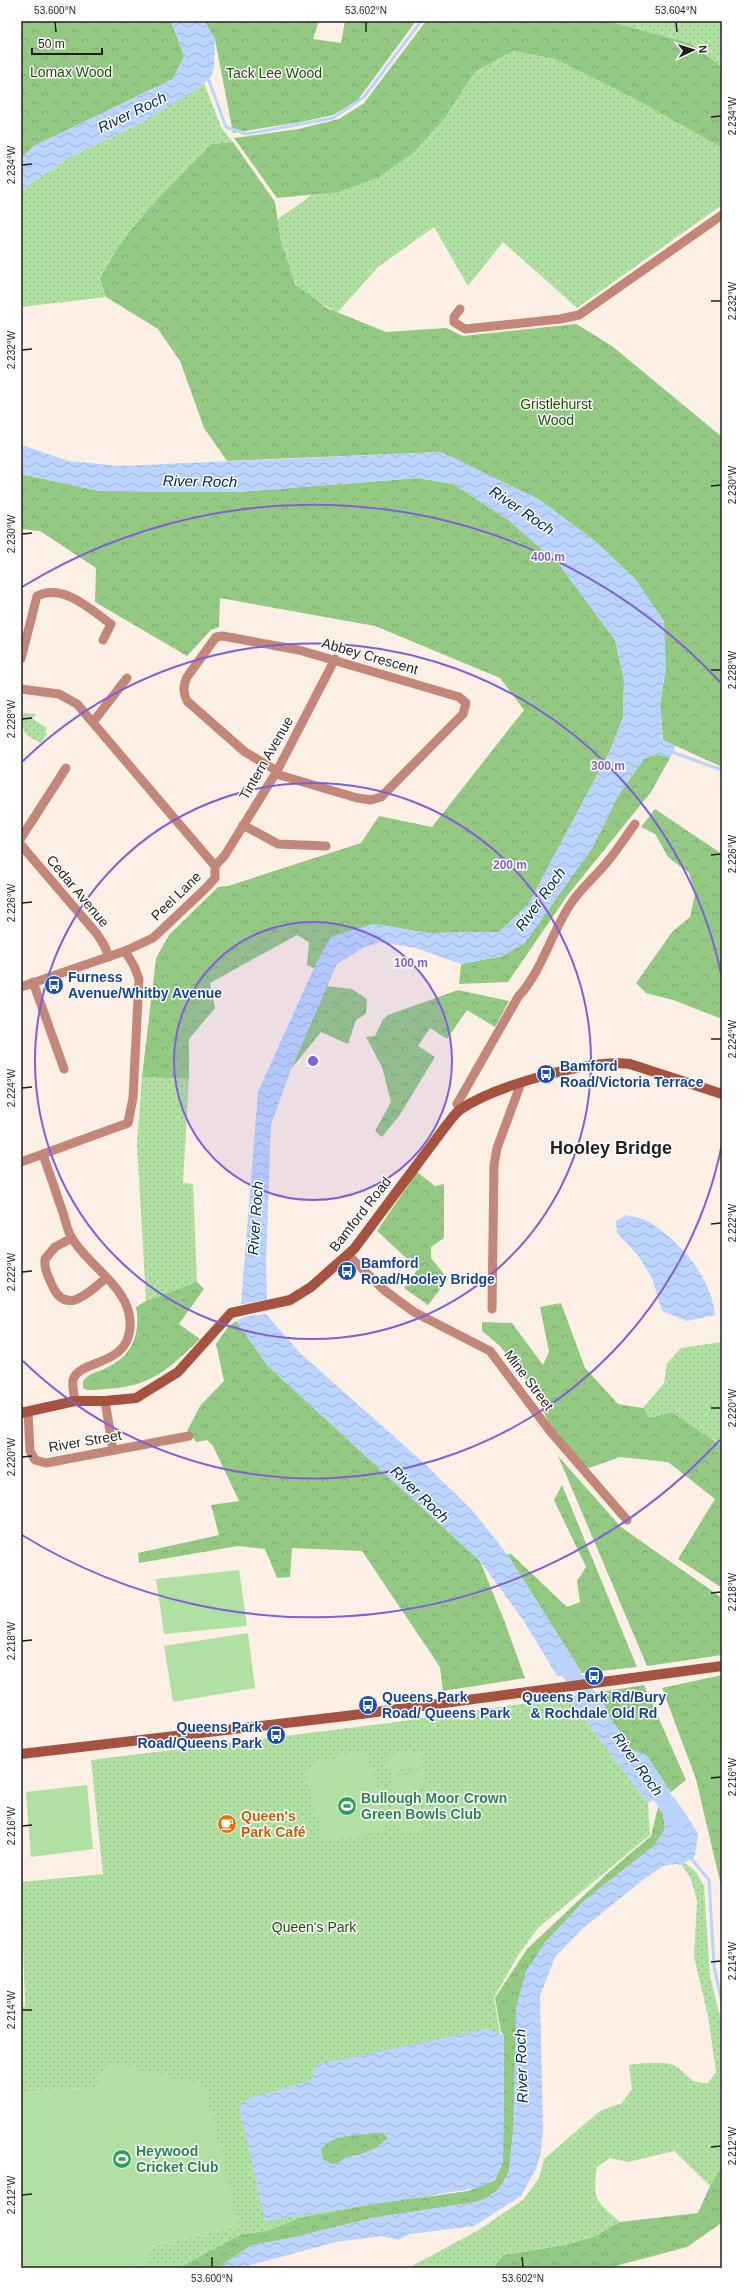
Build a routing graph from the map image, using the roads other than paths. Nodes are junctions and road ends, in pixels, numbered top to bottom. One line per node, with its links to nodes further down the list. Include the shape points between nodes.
1 (722, 215): 2 (street, via 579,315 560,320 465,330 454,322 454,317)
2 (460, 309)
3 (103, 640): 4 (street, via 111,624 69,595 44,593 37,596)
4 (21, 659)
5 (335, 659): 10 (street, Tintern Avenue); 10 (street, Abbey Crescent, via 223,636 211,641 187,677 183,691 187,701 245,752); 10 (street, Abbey Crescent, via 459,697 466,704 466,709 390,790 376,799 357,798)
6 (127, 678): 8 (street)
7 (21, 689): 8 (street, Peel Lane, via 59,694 78,704)
8 (93, 722): 16 (street, Peel Lane)
9 (66, 768): 13 (street)
10 (277, 772): 12 (street, Tintern Avenue)
11 (635, 824): 24 (street, via 565,912 537,970 518,997 457,1104)
12 (242, 825): 15 (street, via 278,844); 16 (street, Tintern Avenue, via 225,855)
13 (21, 838)
14 (21, 845): 18 (street, Cedar Avenue, via 97,934)
15 (326, 846)
16 (215, 866): 17 (street, Peel Lane, via 215,878 206,888 153,938)
17 (125, 951): 18 (street, Peel Lane); 25 (street, via 139,980 133,1098 128,1123)
18 (109, 957): 19 (street, Peel Lane)
19 (33, 982): 20 (street, Peel Lane); 21 (street)
20 (21, 987)
21 (64, 1069)
22 (521, 1083): 23 (street, Bamford Road, via 562,1072 620,1063); 24 (street, Bamford Road); 30 (street, via 497,1148 494,1165)
23 (722, 1094)
24 (460, 1109): 28 (street, Bamford Road)
25 (43, 1155): 26 (street); 27 (street)
26 (21, 1162)
27 (72, 1238): 29 (street); 29 (street, via 55,1247 45,1259 46,1273 55,1292 67,1301 74,1300 84,1296)
28 (348, 1255): 32 (street, Bamford Road, via 312,1287 290,1300 273,1306 231,1313 178,1372 136,1398); 36 (street, Mine Street, via 384,1290 414,1312 490,1351 550,1431)
29 (106, 1278): 31 (street, via 124,1299 130,1328 116,1354 83,1368 76,1374 73,1385)
30 (492, 1310)
31 (75, 1401): 32 (street, Bamford Road); 33 (street, Bamford Road)
32 (105, 1401): 35 (street)
33 (24, 1413): 35 (street, River Street, via 30,1450 35,1460 46,1463)
34 (189, 1436): 35 (street, River Street)
35 (113, 1450)
36 (627, 1520)
37 (722, 1666): 38 (street, via 339,1717)
38 (21, 1754)

